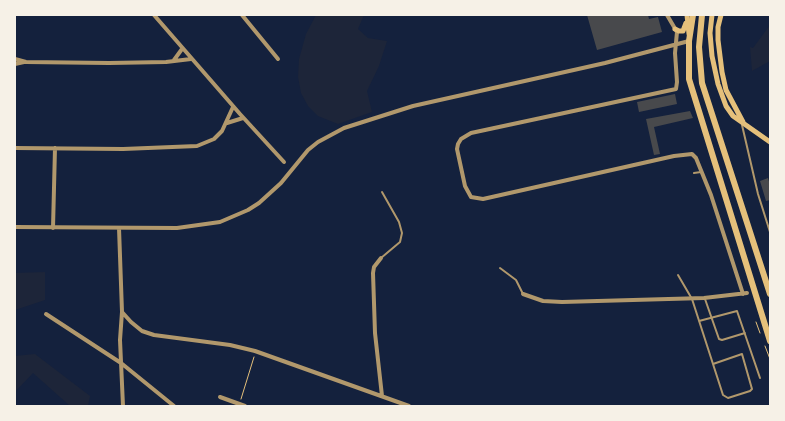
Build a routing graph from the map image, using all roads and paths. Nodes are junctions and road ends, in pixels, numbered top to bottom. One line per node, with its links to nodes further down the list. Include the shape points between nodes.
1 (154, 15): 13 (street)
2 (242, 15): 17 (street)
3 (667, 15): 10 (street)
4 (687, 15): 9 (main road)
5 (693, 15): 11 (highway)
6 (702, 15): 41 (highway, via 699,47 702,82)
7 (712, 15): 23 (main road, via 711,43 718,84 733,116)
8 (721, 15): 23 (main road, via 718,34 722,72 726,90)
9 (686, 22): 10 (main road, via 683,31); 11 (main road)
10 (675, 29): 12 (street)
11 (689, 39): 12 (street); 38 (highway, via 689,79)
12 (676, 45): 28 (street, via 677,86 673,90 471,133 461,139 457,149 464,186 471,197 483,199 687,154 696,158); 33 (street, via 413,106 344,128 308,150 282,182 259,203 220,222 177,228)
13 (182, 49): 15 (street); 16 (street)
14 (15, 59): 18 (street)
15 (190, 59): 16 (street); 20 (street)
16 (174, 60): 18 (street)
17 (278, 60)
18 (26, 62): 19 (street)
19 (15, 64)
20 (233, 107): 21 (street); 22 (street)
21 (243, 118): 22 (street); 27 (street)
22 (228, 122): 26 (street, via 214,139 191,147)
23 (744, 122): 24 (main road); 34 (lane, via 744,138)
24 (770, 142)
25 (15, 148): 26 (street)
26 (55, 148): 32 (street)
27 (284, 162)
28 (702, 172): 29 (lane); 40 (street)
29 (694, 173)
30 (382, 192): 35 (lane, via 400,222 402,233 400,242)
31 (15, 227): 32 (street)
32 (53, 228): 33 (street)
33 (119, 228): 45 (street)
34 (770, 232)
35 (381, 258): 55 (street, via 373,273)
36 (500, 268): 39 (lane, via 516,280)
37 (678, 275): 43 (lane)
38 (752, 282): 40 (street); 44 (highway)
39 (523, 294): 43 (street, via 562,302)
40 (745, 294): 42 (street); 44 (street)
41 (770, 294)
42 (704, 298): 43 (street); 47 (lane)
43 (692, 299): 48 (lane)
44 (758, 302): 50 (highway)
45 (122, 312): 51 (street, via 142,331 154,335); 52 (street)
46 (46, 314): 52 (street)
47 (710, 318): 48 (lane); 49 (lane, via 719,339); 49 (lane, via 737,311)
48 (699, 321): 53 (lane)
49 (745, 333): 54 (lane)
50 (770, 342)
51 (255, 351): 55 (street); 58 (path)
52 (121, 363): 59 (street); 60 (street)
53 (713, 364): 53 (lane, via 725,397 752,389 742,354)
54 (760, 378)
55 (382, 396): 57 (street)
56 (220, 397): 58 (street)
57 (391, 400): 62 (street); 63 (street)
58 (240, 405): 61 (street)
59 (123, 406)
60 (174, 406)
61 (245, 406)
62 (390, 406)
63 (409, 406)

